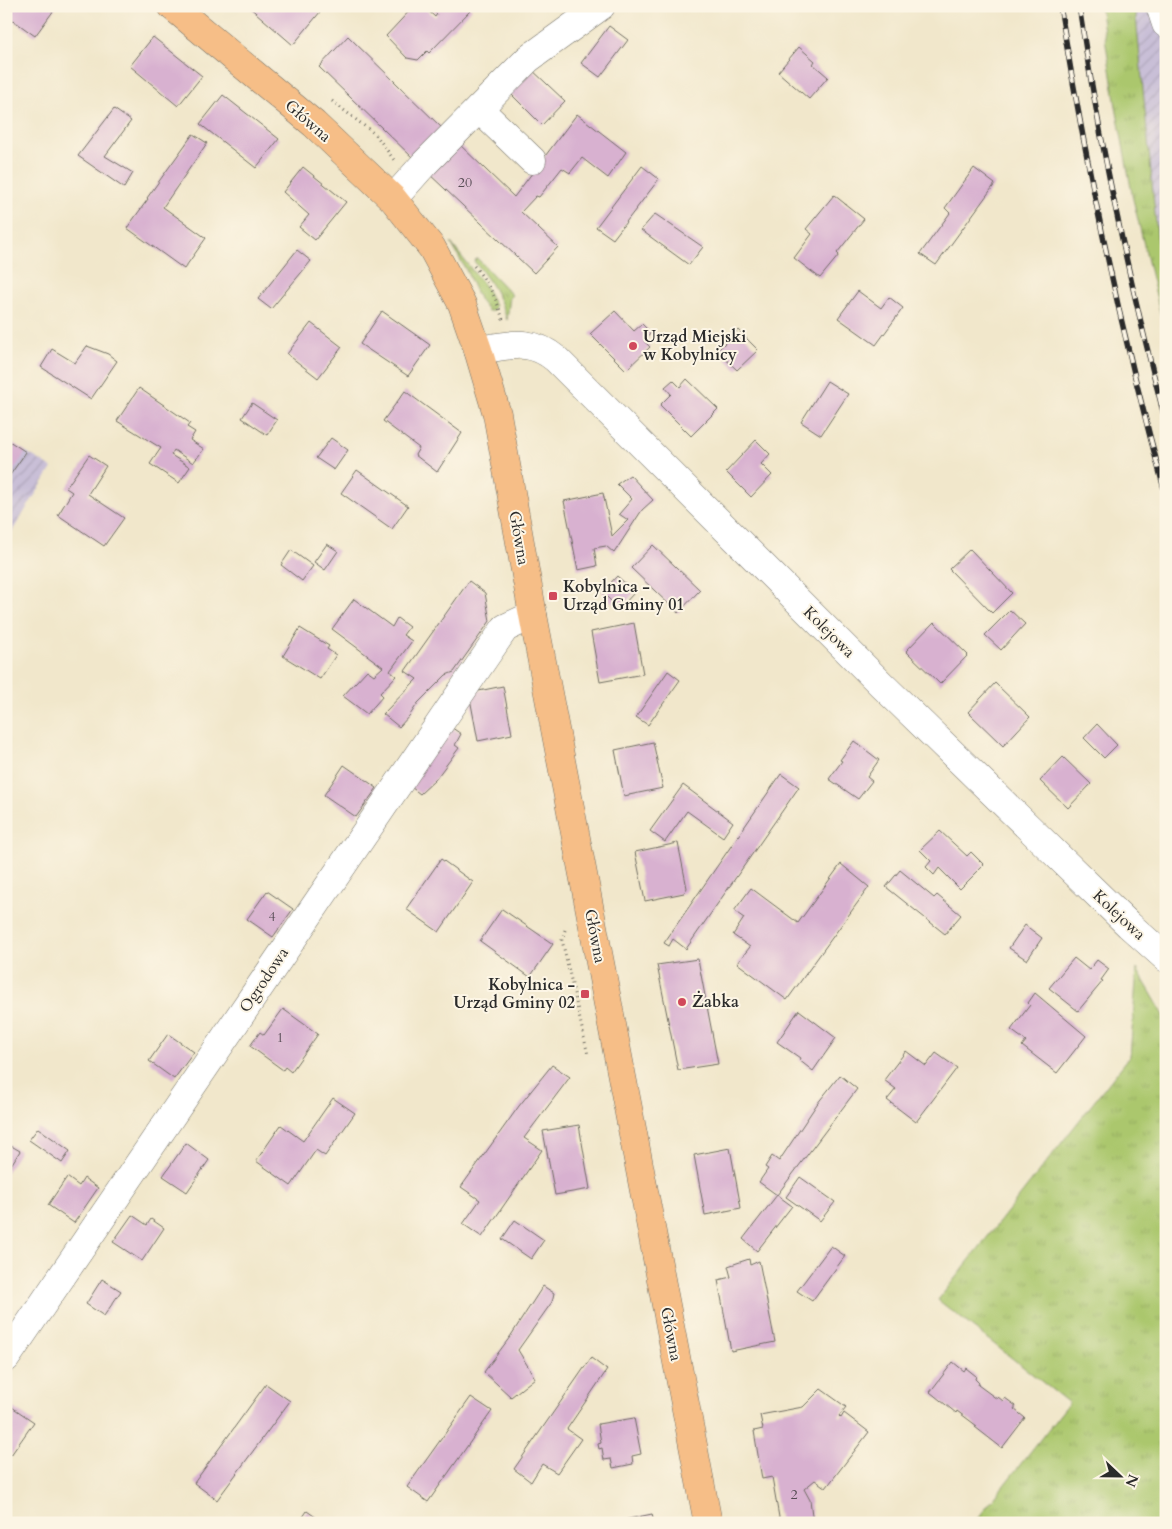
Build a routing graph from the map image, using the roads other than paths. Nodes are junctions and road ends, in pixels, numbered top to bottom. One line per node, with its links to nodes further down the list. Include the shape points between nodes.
1 (172, 6): 7 (main road, Główna, via 314,124)
2 (601, 6): 5 (street, via 528,59)
3 (1160, 6): 4 (street)
4 (1166, 24)
5 (478, 109): 6 (street); 7 (street)
6 (532, 160)
7 (393, 199): 8 (main road, Główna, via 432,248 462,304)
8 (478, 350): 9 (main road, Główna, via 497,414); 10 (street, Kolejowa, via 527,344 539,347 556,358 881,684)
9 (533, 615): 11 (street, Ogrodowa, via 505,628); 12 (main road, Główna)
10 (1166, 958)
11 (6, 1358)
12 (708, 1523)

